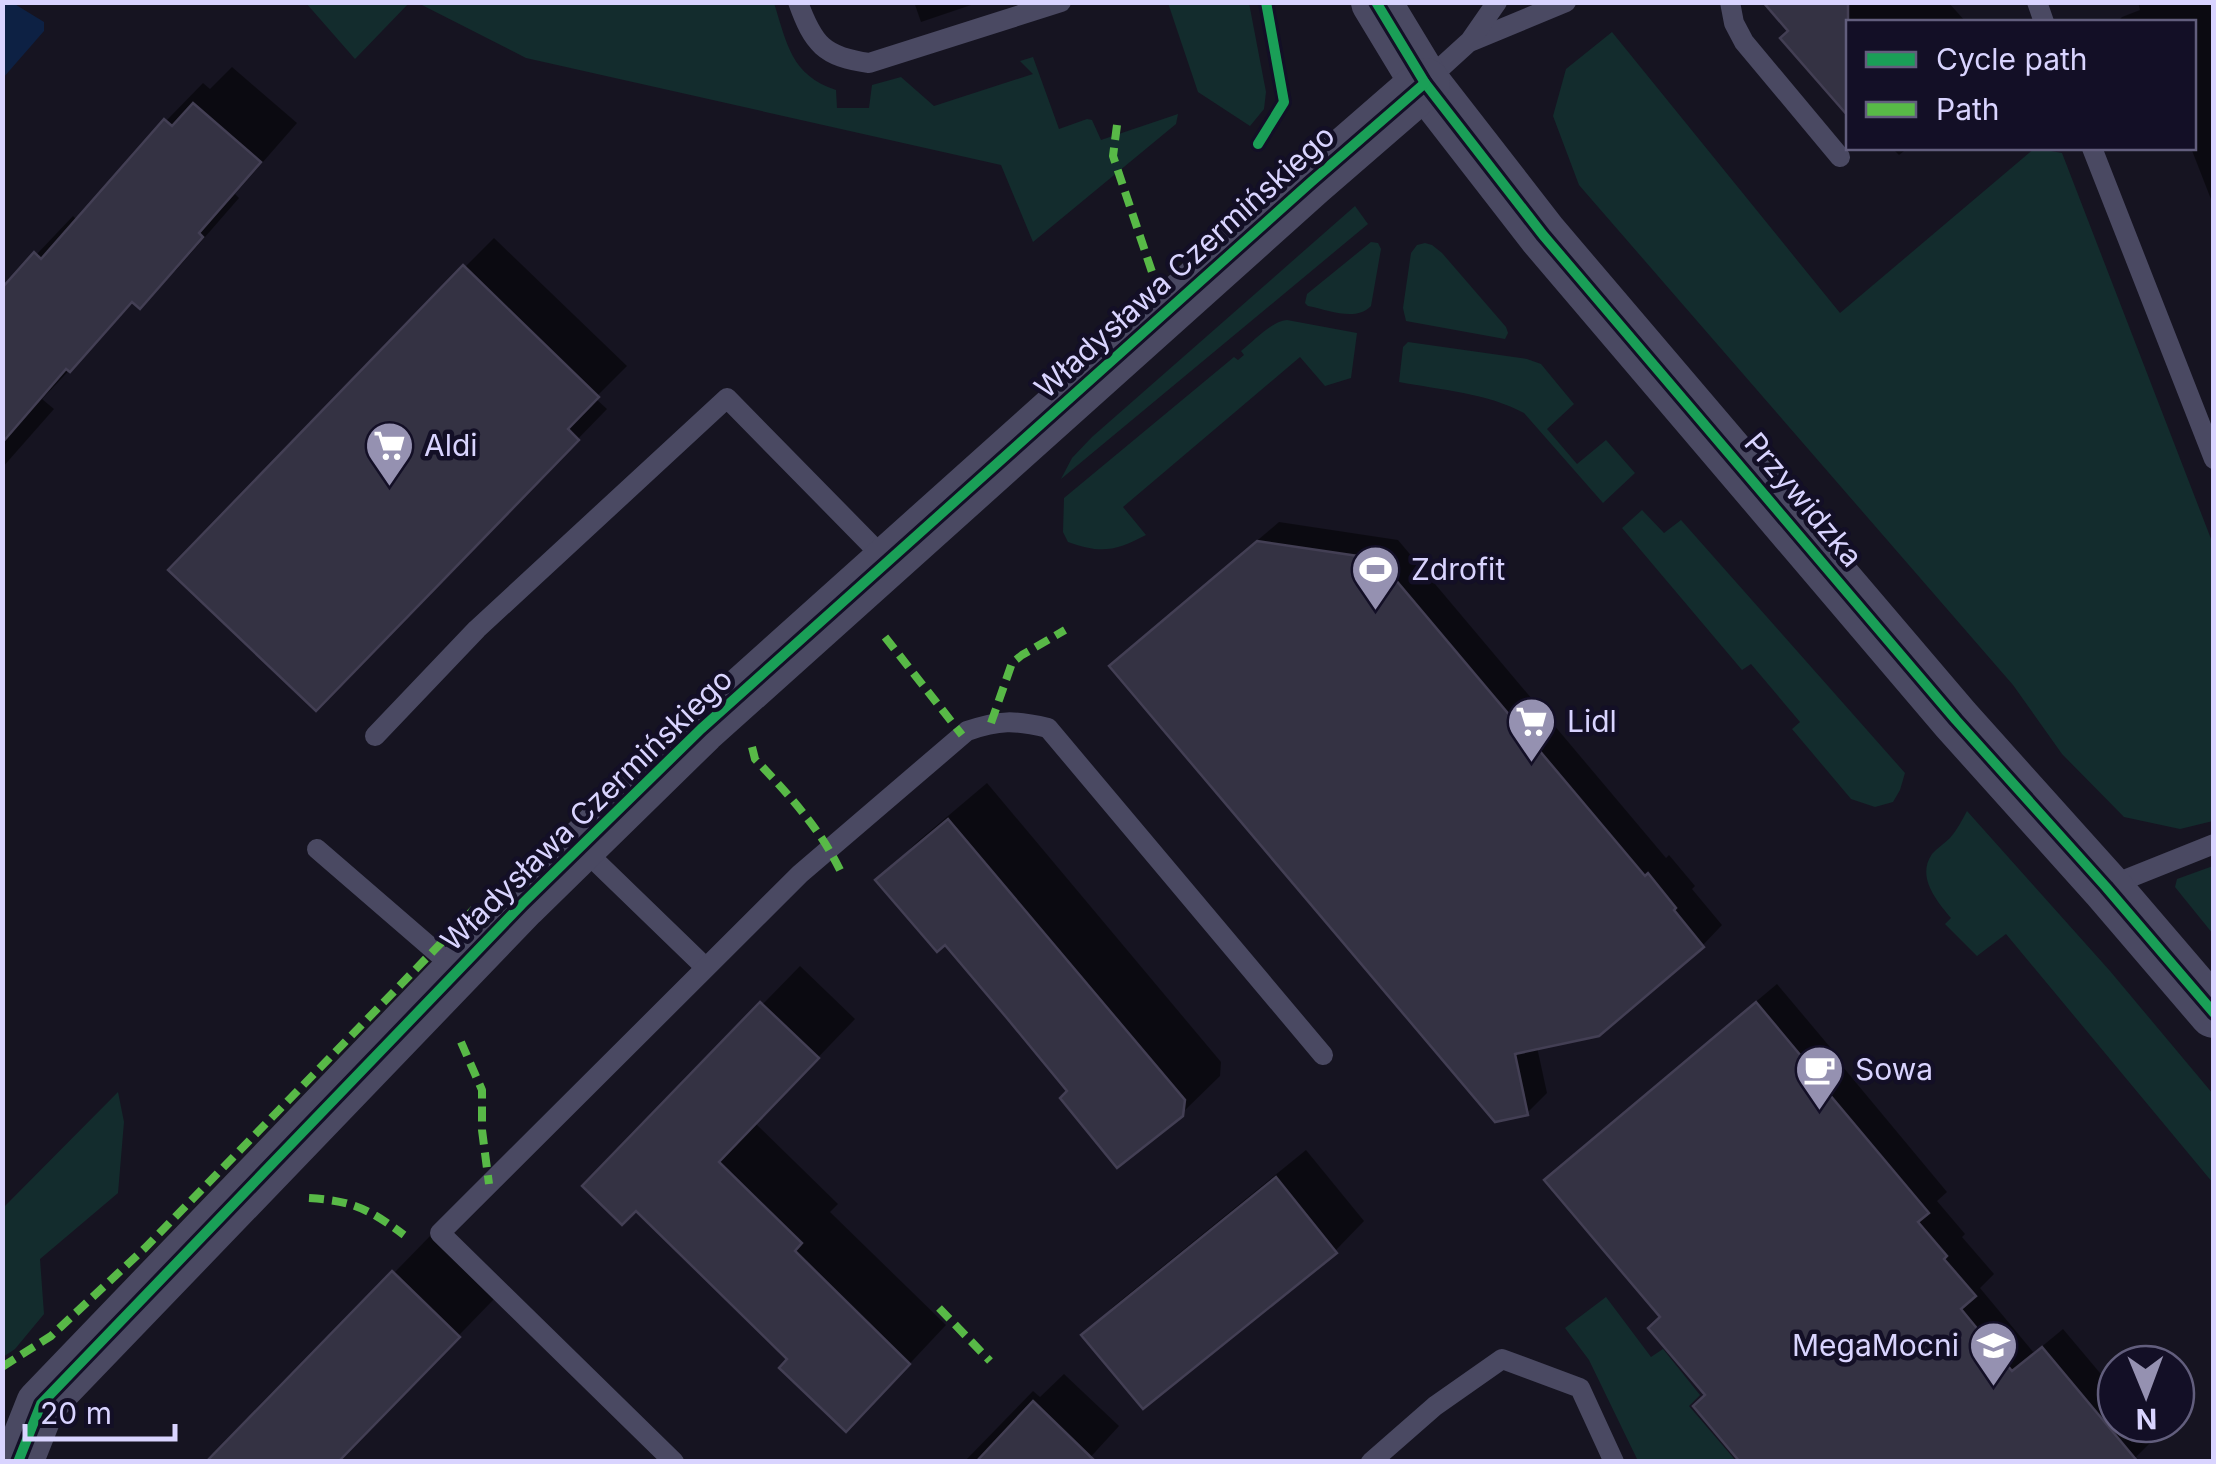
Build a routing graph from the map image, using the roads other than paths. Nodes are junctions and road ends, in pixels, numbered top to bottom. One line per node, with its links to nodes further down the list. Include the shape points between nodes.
1 (798, 2): 2 (lane, via 809,32 828,52 869,62)
2 (1060, 2)
3 (1376, 2): 8 (street, Przywidzka)
4 (1498, 2): 7 (lane)
5 (1566, 2): 7 (lane)
6 (1730, 2): 10 (lane, via 1744,42)
7 (1470, 41): 8 (lane)
8 (1425, 83): 12 (street, Władysława Czermińskiego); 17 (street, Przywidzka, via 1556,249)
9 (2093, 150): 11 (lane)
10 (1840, 157)
11 (2214, 459)
12 (887, 561): 13 (lane, via 727,398 477,629); 15 (street, Władysława Czermińskiego)
13 (375, 736)
14 (2214, 844): 17 (lane)
15 (581, 847): 18 (lane, Władysława Czermińskiego); 19 (street, Władysława Czermińskiego)
16 (317, 849): 19 (lane)
17 (2106, 887): 20 (street, Przywidzka)
18 (705, 967): 21 (lane, via 800,874 967,731 991,722 1024,722 1048,728); 24 (lane, via 440,1232)
19 (457, 970): 22 (street, Władysława Czermińskiego)
20 (2210, 1000)
21 (1323, 1055)
22 (22, 1411): 23 (street, Władysława Czermińskiego)
23 (18, 1462)
24 (674, 1462)
25 (1371, 1462): 26 (lane, via 1502,1359 1580,1388)
26 (1614, 1462)

